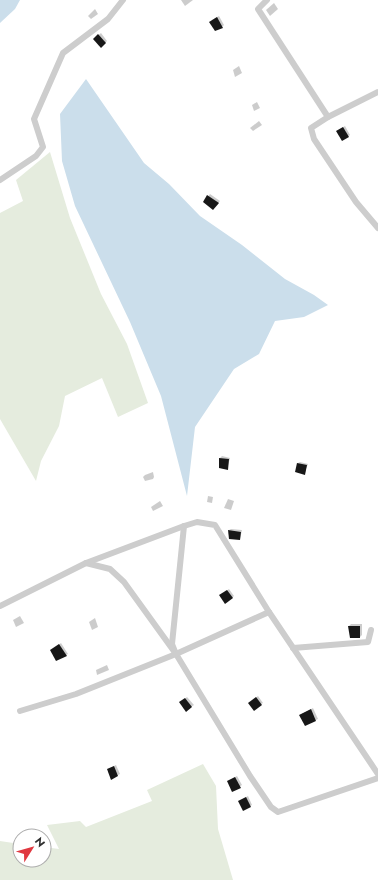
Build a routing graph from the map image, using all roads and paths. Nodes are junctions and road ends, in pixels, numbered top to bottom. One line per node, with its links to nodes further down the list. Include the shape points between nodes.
1 (122, 0): 5 (street, via 108,18 63,53 34,119 43,147 36,156)
2 (267, 0): 4 (street, via 258,10)
3 (378, 92): 4 (street)
4 (328, 117): 6 (street, via 311,128 314,139 356,202)
5 (0, 180)
6 (378, 228)
7 (184, 526): 8 (street); 10 (street, via 197,522 215,525); 13 (street, via 172,644)
8 (86, 563): 9 (street); 13 (street, via 110,569 124,582)
9 (0, 606)
10 (269, 612): 12 (street); 13 (street)
11 (372, 630): 12 (street, via 368,642)
12 (293, 648): 15 (street)
13 (176, 654): 14 (street, via 76,694); 16 (street, via 250,776 271,807 278,812)
14 (20, 711)
15 (378, 774)
16 (378, 778)

